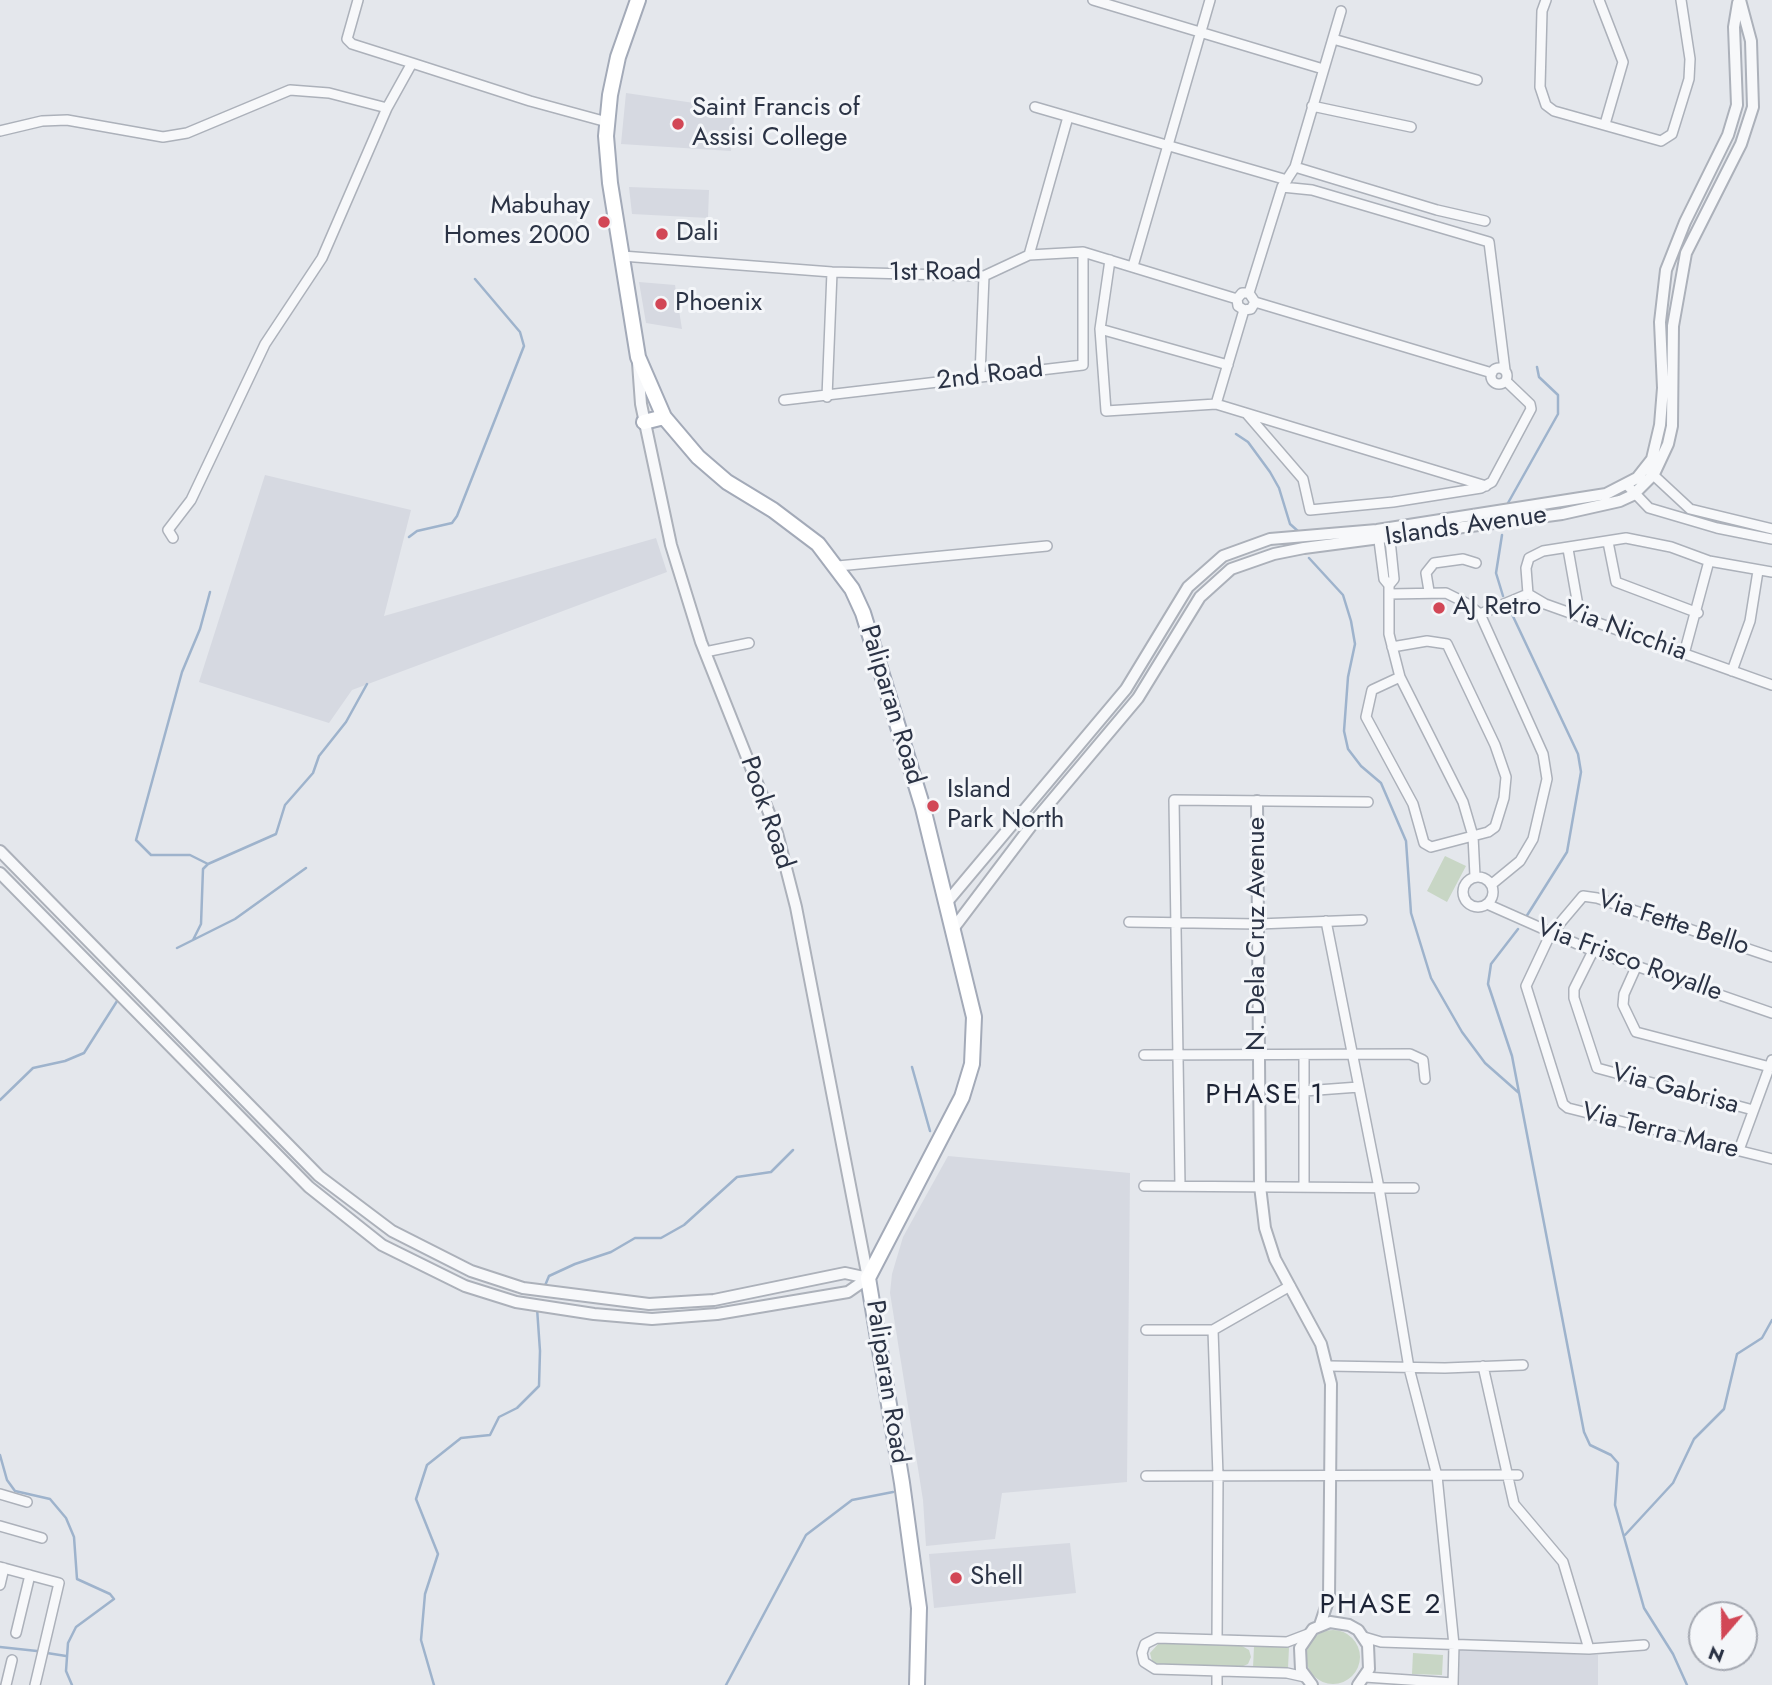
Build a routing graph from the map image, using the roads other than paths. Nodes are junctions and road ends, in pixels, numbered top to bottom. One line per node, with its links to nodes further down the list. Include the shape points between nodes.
1 (358, 0): 12 (street, via 347,39)
2 (638, 0): 19 (main road, Paliparan Road, via 618,57)
3 (1094, 0): 10 (street)
4 (1210, 0): 10 (street)
5 (1546, 0): 20 (street, via 1542,11 1542,99 1554,111)
6 (1599, 0): 20 (street, via 1623,62)
7 (1681, 0): 20 (street, via 1689,79 1672,134 1661,141)
8 (1739, 0): 51 (street, Islands Avenue, via 1734,27 1737,105 1728,135 1666,270 1660,322 1663,388 1658,444)
9 (1341, 11): 11 (street)
10 (1201, 32): 13 (street); 23 (street)
11 (1333, 39): 13 (street); 14 (street)
12 (412, 63): 17 (street); 19 (street)
13 (1323, 69): 15 (street)
14 (1477, 80)
15 (1312, 106): 21 (street); 24 (street)
16 (1035, 107): 18 (street)
17 (387, 108): 22 (street, via 329,93 290,90 187,133 163,137 66,120); 57 (street, via 335,233 265,344 191,500 168,530)
18 (1068, 117): 23 (street); 29 (street)
19 (607, 122): 28 (main road, Paliparan Road, via 609,174)
20 (1605, 124)
21 (1411, 127)
22 (0, 131)
23 (1167, 145): 25 (street); 31 (street)
24 (1295, 167): 25 (street); 26 (street)
25 (1284, 183): 34 (street); 41 (street, via 1489,242)
26 (1485, 221)
27 (1083, 251): 29 (street, 1st Road); 30 (street, 1st Road); 43 (street, 2nd Road, via 1083,365)
28 (622, 256): 32 (street, 1st Road); 39 (main road, Paliparan Road)
29 (1029, 256): 33 (street, 1st Road)
30 (1110, 260): 31 (street, 1st Road); 38 (street)
31 (1133, 267): 35 (street, 1st Road)
32 (832, 272): 33 (street, 1st Road); 45 (street)
33 (985, 276): 43 (street)
34 (1249, 293): 35 (street); 36 (street)
35 (1237, 299): 37 (street)
36 (1255, 302): 37 (street); 42 (street)
37 (1244, 310): 40 (street)
38 (1100, 329): 40 (street); 47 (street, via 1106,411)
39 (638, 357): 49 (main road, Paliparan Road); 50 (street, Pook Road)
40 (1228, 365): 47 (street)
41 (1505, 370): 42 (street, via 1498,368); 44 (street)
42 (1492, 373): 44 (street, via 1494,382)
43 (980, 376): 45 (street, 2nd Road)
44 (1506, 381): 52 (street, via 1531,410)
45 (827, 397): 46 (street, 2nd Road)
46 (784, 400)
47 (1216, 404): 48 (street)
48 (1247, 414): 52 (street); 52 (street, via 1303,480 1310,510)
49 (664, 417): 50 (main road); 64 (main road, Paliparan Road, via 713,472 798,528)
50 (644, 422): 75 (street, Pook Road, via 665,526)
51 (1650, 471): 53 (street, Islands Avenue); 54 (street)
52 (1486, 486)
53 (1630, 490): 54 (street, via 1648,508); 56 (street, Islands Avenue, via 1620,501 1550,516)
54 (1688, 514): 55 (street); 58 (street)
55 (1772, 529)
56 (1384, 534): 67 (street, via 1384,579); 87 (street, Islands Avenue, via 1270,540 1223,556 1203,572 1188,587 1126,689); 94 (street, Islands Avenue, via 1274,554 1231,569 1213,583 1138,698 1037,818)
57 (173, 538)
58 (1772, 539)
59 (1608, 542): 61 (street); 62 (street, via 1644,539); 70 (street, via 1616,582)
60 (1047, 546): 64 (street)
61 (1568, 549): 69 (street, via 1543,551 1530,558); 72 (street)
62 (1709, 561): 65 (street); 70 (street)
63 (1476, 563): 68 (street, via 1463,559 1434,563 1426,573)
64 (838, 566): 87 (main road, Paliparan Road, via 863,613)
65 (1758, 571): 66 (street); 77 (street, via 1750,621)
66 (1772, 572)
67 (1389, 590): 68 (street); 74 (street)
68 (1429, 591): 71 (street, via 1456,597)
69 (1528, 594): 71 (street); 72 (street, Via Nicchia)
70 (1698, 613): 76 (street)
71 (1480, 614): 86 (street, via 1547,765 1533,839 1520,861)
72 (1580, 617): 76 (street, Via Nicchia)
73 (748, 643): 75 (street)
74 (1392, 647): 78 (street); 82 (street, via 1427,641 1447,644 1495,745 1506,777 1504,798 1495,827)
75 (705, 652): 118 (street, Pook Road, via 777,833 796,907)
76 (1684, 654): 77 (street, Via Nicchia)
77 (1732, 671): 79 (street, Via Nicchia)
78 (1401, 677): 82 (street, via 1463,802); 82 (street, via 1372,690 1366,717 1413,804 1424,843 1431,847)
79 (1772, 685)
80 (1257, 801): 81 (street); 92 (street, via 1174,800); 93 (street, N. Dela Cruz Avenue)
81 (1368, 802)
82 (1473, 836): 85 (street)
83 (0, 850): 120 (street, via 319,1176 392,1231 471,1271 523,1288 649,1304)
84 (0, 873): 121 (street, via 310,1187 382,1245 465,1286 516,1302 652,1319)
85 (1475, 876): 86 (street); 88 (street, via 1465,884 1464,897 1475,907)
86 (1492, 884): 88 (street, via 1493,898)
87 (947, 902): 94 (main road, Paliparan Road)
88 (1487, 904): 95 (street, Via Frisco Royalle)
89 (1362, 920): 90 (street)
90 (1326, 921): 93 (street); 101 (street)
91 (1129, 922): 92 (street)
92 (1174, 924): 93 (street); 103 (street)
93 (1258, 924): 100 (street, N. Dela Cruz Avenue)
94 (953, 929): 118 (main road, Paliparan Road, via 974,1017 972,1064 956,1112)
95 (1550, 935): 96 (street, Via Frisco Royalle); 97 (street, Via Fette Bello, via 1578,899 1588,896); 110 (street, Via Terra Mare, via 1526,991 1563,1104 1574,1111)
96 (1593, 951): 98 (street, Via Frisco Royalle); 109 (street, Via Gabrisa, via 1574,998 1597,1068)
97 (1772, 957)
98 (1637, 965): 99 (street, Via Frisco Royalle); 105 (street, via 1623,1005 1636,1032)
99 (1772, 1013)
100 (1259, 1054): 103 (street); 104 (street); 114 (street, N. Dela Cruz Avenue)
101 (1353, 1054): 104 (street); 106 (street, via 1416,1055 1423,1060); 107 (street)
102 (1144, 1055): 103 (street)
103 (1176, 1055): 113 (street)
104 (1304, 1055): 108 (street)
105 (1771, 1064): 109 (street)
106 (1425, 1079)
107 (1359, 1087): 108 (street); 116 (street)
108 (1304, 1091): 115 (street)
109 (1754, 1110): 110 (street)
110 (1739, 1150): 111 (street, Via Terra Mare)
111 (1772, 1159)
112 (1144, 1186): 113 (street)
113 (1180, 1186): 114 (street)
114 (1260, 1186): 115 (street); 119 (street, N. Dela Cruz Avenue, via 1269,1244)
115 (1304, 1186): 116 (street)
116 (1379, 1188): 117 (street); 127 (street)
117 (1414, 1188)
118 (868, 1278): 120 (street, via 845,1273); 121 (street, via 848,1292); 158 (main road, Paliparan Road, via 919,1608)
119 (1290, 1286): 123 (street); 125 (street, N. Dela Cruz Avenue)
120 (714, 1300): 121 (street)
121 (717, 1314)
122 (1146, 1330): 123 (street)
123 (1213, 1330): 132 (street)
124 (1522, 1365): 126 (street)
125 (1329, 1366): 127 (street); 128 (street, N. Dela Cruz Avenue)
126 (1483, 1366): 127 (street); 129 (street)
127 (1409, 1368): 133 (street)
128 (1330, 1475): 132 (street); 133 (street); 141 (street, N. Dela Cruz Avenue)
129 (1505, 1475): 130 (street); 133 (street); 150 (street, via 1517,1509 1563,1562)
130 (1518, 1475)
131 (1146, 1476): 132 (street)
132 (1218, 1476): 147 (street)
133 (1437, 1476): 149 (street)
134 (0, 1494): 135 (street)
135 (27, 1502)
136 (0, 1526): 137 (street)
137 (41, 1538)
138 (2, 1568): 139 (street); 140 (street)
139 (30, 1575): 144 (street); 157 (street, via 59,1583)
140 (0, 1585)
141 (1329, 1598): 142 (street, N. Dela Cruz Avenue); 143 (street, N. Dela Cruz Avenue)
142 (1340, 1622): 143 (street); 146 (street)
143 (1320, 1625): 145 (street)
144 (16, 1633)
145 (1307, 1634): 147 (street, via 1287,1642); 153 (street, via 1299,1655)
146 (1364, 1637): 149 (street); 154 (street, via 1370,1653)
147 (1217, 1640): 152 (street, via 1157,1638 1145,1644 1142,1653 1144,1662 1153,1668)
148 (1644, 1644): 150 (street)
149 (1454, 1645): 150 (street); 155 (street)
150 (1589, 1649)
151 (12, 1660): 156 (street)
152 (1217, 1671): 153 (street, via 1287,1673); 159 (street)
153 (1308, 1681)
154 (1362, 1681): 155 (street)
155 (1453, 1684)
156 (6, 1685)
157 (35, 1685)
158 (917, 1685)
159 (1217, 1685)

